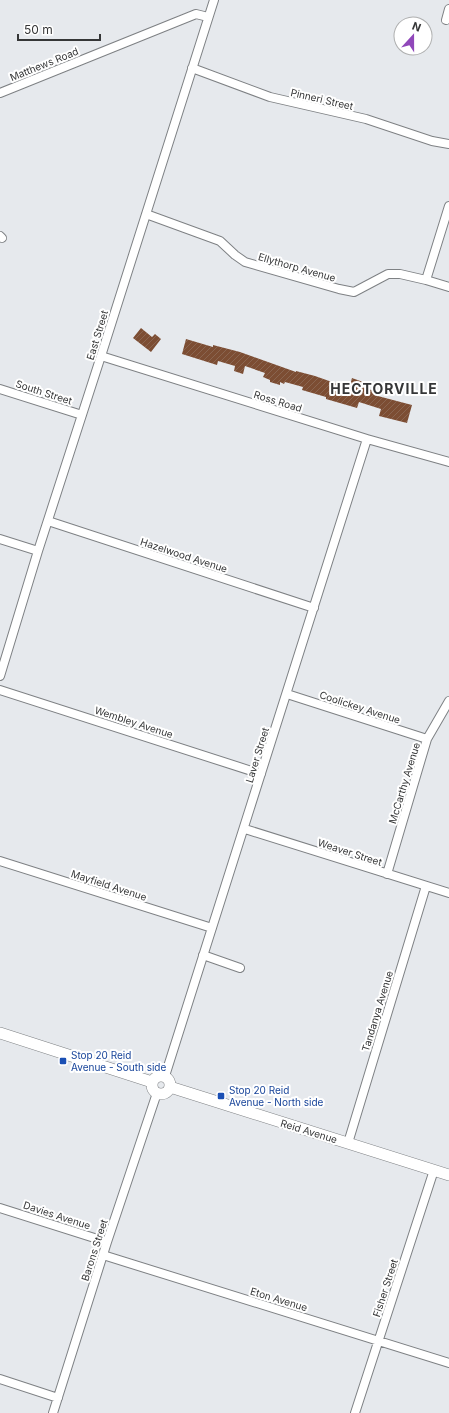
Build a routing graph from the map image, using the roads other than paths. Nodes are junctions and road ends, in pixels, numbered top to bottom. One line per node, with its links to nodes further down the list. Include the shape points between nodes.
1 (214, 0): 3 (street, East Street)
2 (449, 9): 4 (street)
3 (208, 17): 5 (street, East Street); 6 (street, Matthews Road, via 196,14)
4 (446, 20)
5 (192, 68): 7 (street, Pinneri Street, via 270,97 366,120); 9 (street, East Street)
6 (0, 93)
7 (449, 144)
8 (449, 206): 10 (street)
9 (146, 214): 10 (street, Ellythorp Avenue, via 220,241 244,262 339,290 354,292 388,274); 12 (street, East Street)
10 (426, 280): 11 (street, Ellythorp Avenue)
11 (449, 287)
12 (101, 356): 14 (street, East Street); 15 (street, Ross Road)
13 (0, 389): 14 (street, South Street)
14 (82, 415): 17 (street, East Street)
15 (367, 439): 16 (street, Ross Road); 20 (street, Laver Street)
16 (449, 462)
17 (48, 521): 19 (street, East Street); 20 (street, Hazelwood Avenue)
18 (0, 539): 19 (street)
19 (38, 551): 21 (street, East Street)
20 (314, 608): 23 (street, Laver Street)
21 (0, 676)
22 (0, 690): 26 (street, Wembley Avenue)
23 (287, 694): 25 (street, Coolickey Avenue); 26 (street, Laver Street)
24 (449, 701): 25 (street, McCarthy Avenue)
25 (427, 739): 29 (street, McCarthy Avenue)
26 (261, 774): 27 (street, Laver Street)
27 (245, 829): 29 (street, Weaver Street); 32 (street, Laver Street)
28 (0, 861): 32 (street, Mayfield Avenue)
29 (387, 874): 30 (street, Weaver Street)
30 (426, 886): 31 (street, Weaver Street); 40 (street, Tandanya Avenue)
31 (449, 893)
32 (212, 928): 33 (street, Laver Street)
33 (203, 955): 34 (street); 36 (street, Laver Street)
34 (240, 968)
35 (0, 1033): 37 (street)
36 (165, 1076): 37 (street, via 156,1077); 38 (street)
37 (152, 1082): 39 (street, via 153,1090)
38 (170, 1087): 39 (street, via 166,1093); 40 (street, Reid Avenue)
39 (157, 1093): 44 (street, Barons Street)
40 (348, 1143): 41 (street, Reid Avenue)
41 (434, 1170): 42 (street, Reid Avenue); 46 (street, Fisher Street)
42 (449, 1175)
43 (0, 1208): 44 (street, Davies Avenue)
44 (107, 1242): 45 (street, Barons Street)
45 (104, 1255): 46 (street, Eton Avenue); 49 (street, Barons Street)
46 (378, 1341): 47 (street, Eton Avenue); 51 (street, Fisher Street)
47 (449, 1363)
48 (0, 1379): 49 (street)
49 (58, 1398): 50 (street, Barons Street)
50 (53, 1413)
51 (355, 1413)

